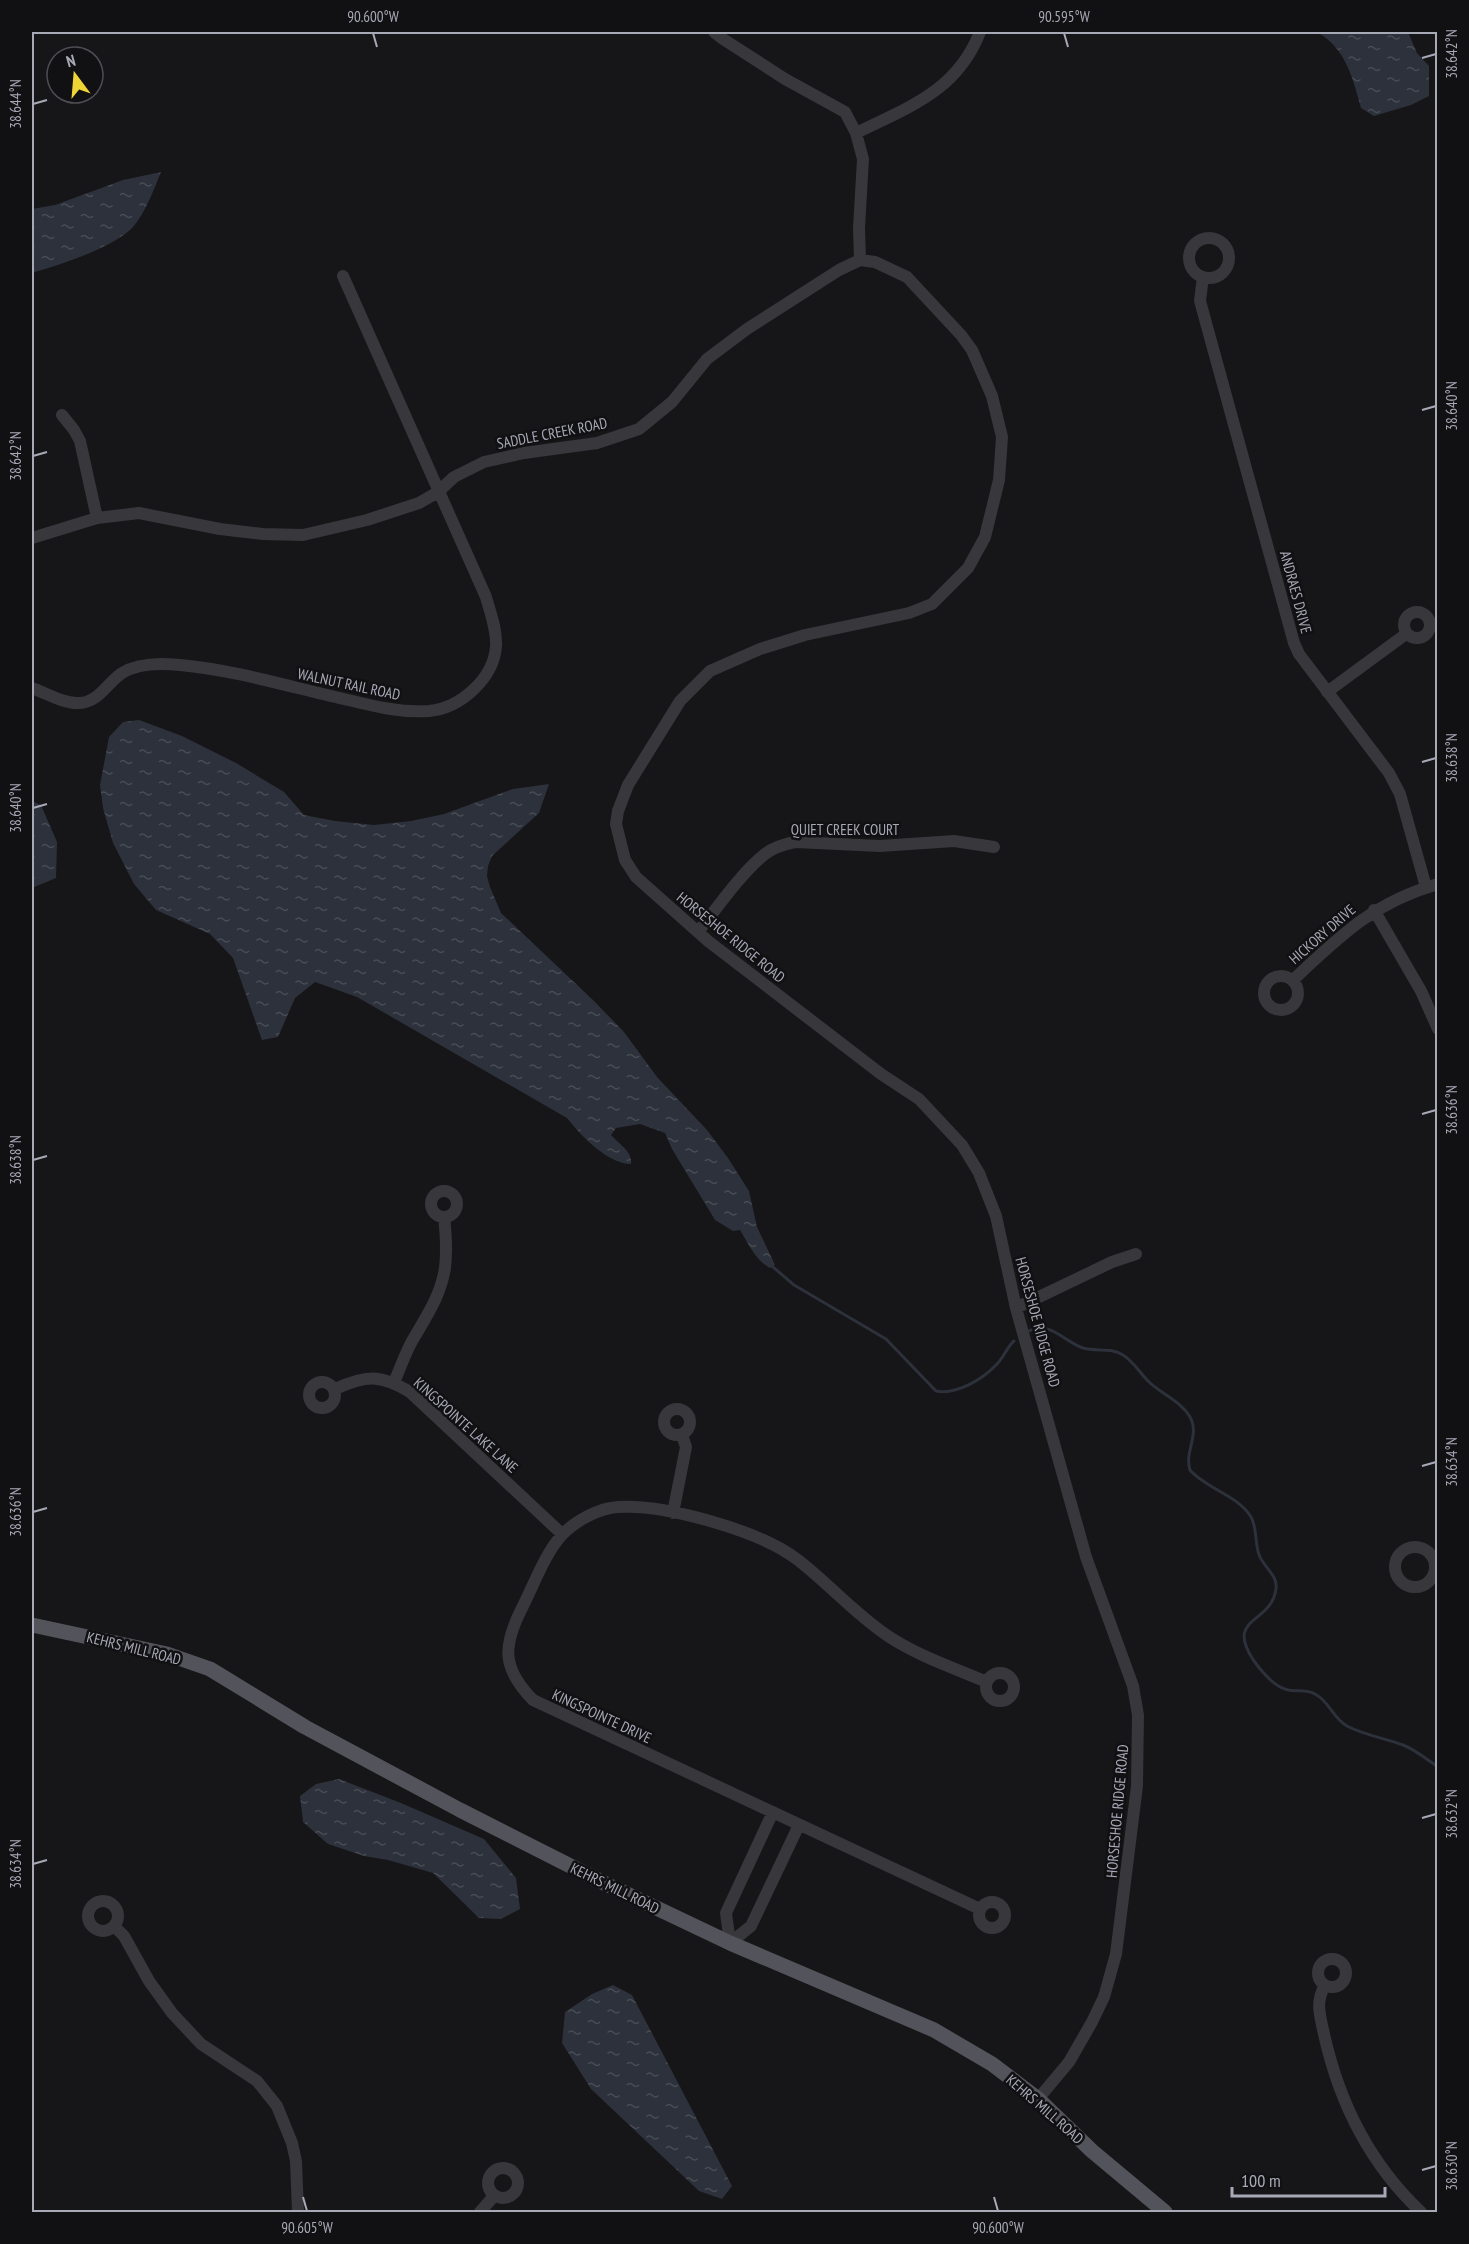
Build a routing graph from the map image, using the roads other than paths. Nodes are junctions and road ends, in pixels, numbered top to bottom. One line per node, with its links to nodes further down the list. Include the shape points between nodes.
1 (714, 32): 3 (street, via 785,79 845,112)
2 (980, 32): 3 (street, via 965,62 925,99)
3 (856, 133): 4 (street, via 863,159)
4 (860, 260): 8 (street, SADDLE CREEK ROAD, via 747,329 707,359 672,402 639,429 597,443 483,462 454,477); 17 (street, HORSESHOE RIDGE ROAD, via 875,262 907,277 972,350 992,396 1002,437 997,492 985,537 968,568 932,604 760,649 710,671 680,701 628,785 616,824 625,860 636,877)
5 (343, 276): 8 (street, WALNUT RAIL ROAD)
6 (1203, 277): 13 (street, ANDRAES DRIVE, via 1200,301 1294,643)
7 (62, 415): 9 (street, via 80,441)
8 (438, 492): 9 (street, SADDLE CREEK ROAD, via 419,503 367,520 303,535 220,529 139,513); 12 (street, WALNUT RAIL ROAD, via 486,597 496,646 483,677 470,694 453,705 432,711 398,711 213,670 162,664 123,672 90,702 76,704)
9 (97, 519): 10 (street, SADDLE CREEK ROAD)
10 (32, 538)
11 (1406, 634): 13 (street)
12 (32, 688)
13 (1327, 692): 15 (street, ANDRAES DRIVE, via 1389,772)
14 (994, 847): 17 (street, QUIET CREEK COURT, via 954,841 880,846 795,842 782,845 754,865)
15 (1432, 885): 16 (street, HICKORY DRIVE)
16 (1374, 910): 18 (street, HICKORY DRIVE); 19 (street, via 1421,991)
17 (698, 932): 22 (street, HORSESHOE RIDGE ROAD, via 880,1074 919,1099 962,1145 979,1173 996,1216)
18 (1293, 980)
19 (1437, 1029)
20 (444, 1217): 23 (street, via 445,1266 441,1284)
21 (1136, 1254): 22 (street)
22 (1017, 1308): 36 (street, HORSESHOE RIDGE ROAD, via 1086,1557 1133,1686 1138,1716 1137,1786 1116,1954 1092,2022 1069,2062)
23 (394, 1382): 24 (street, KINGSPOINTE LAKE LANE, via 367,1378); 27 (street, KINGSPOINTE LAKE LANE, via 410,1392)
24 (335, 1389)
25 (682, 1435): 26 (street, via 686,1447)
26 (673, 1513): 27 (street, KINGSPOINTE DRIVE, via 616,1507 596,1512); 29 (street, KINGSPOINTE DRIVE, via 704,1519 769,1543 797,1560 891,1638)
27 (562, 1534): 30 (street, KINGSPOINTE DRIVE, via 511,1631 508,1650 518,1684 533,1700 550,1709)
28 (32, 1625): 34 (main road, KEHRS MILL ROAD, via 168,1654 210,1670 460,1810)
29 (987, 1682)
30 (773, 1812): 31 (street, KINGSPOINTE DRIVE); 34 (street, via 726,1913)
31 (799, 1825): 32 (street, KINGSPOINTE DRIVE); 34 (street, via 751,1926)
32 (980, 1910)
33 (114, 1926): 38 (street, via 172,2013 201,2044 257,2081 277,2106 296,2161)
34 (730, 1943): 36 (main road, KEHRS MILL ROAD, via 934,2030 992,2064)
35 (1325, 1985): 41 (street, via 1319,1996 1319,2013 1331,2066 1343,2097 1371,2152 1396,2187)
36 (1038, 2099): 40 (main road, KEHRS MILL ROAD)
37 (494, 2196): 39 (street)
38 (298, 2212)
39 (480, 2212)
40 (1165, 2212)
41 (1421, 2212)

